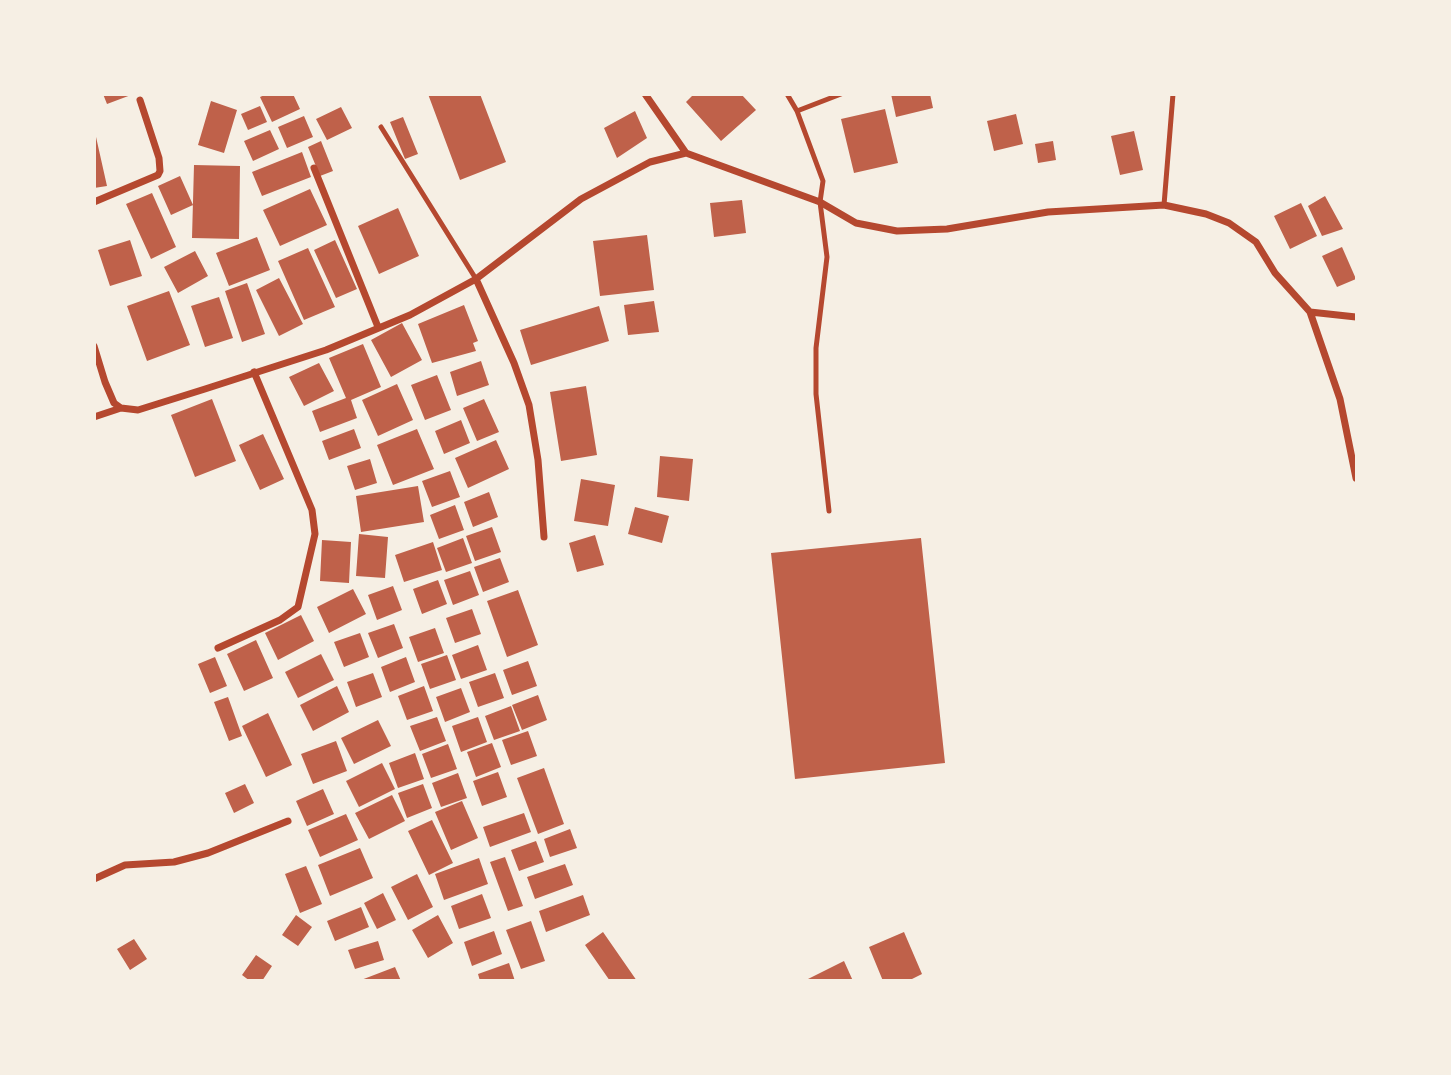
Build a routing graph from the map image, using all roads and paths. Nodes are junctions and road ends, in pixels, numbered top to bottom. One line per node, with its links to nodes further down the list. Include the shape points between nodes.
1 (645, 94): 8 (street)
2 (786, 94): 6 (lane)
3 (841, 94): 6 (lane)
4 (1173, 94): 12 (lane)
5 (140, 100): 10 (street, via 160,171)
6 (797, 111): 11 (lane, via 823,181)
7 (381, 127): 13 (lane)
8 (686, 153): 11 (street); 13 (street, via 650,162 581,199)
9 (314, 168): 16 (street)
10 (94, 202)
11 (820, 202): 12 (street, via 856,223 897,231 947,229 1048,212); 22 (lane, via 827,257 816,348 816,394)
12 (1164, 205): 14 (street, via 1229,223 1256,242 1275,273)
13 (476, 279): 16 (street); 23 (street, via 529,405)
14 (1310, 312): 15 (street); 21 (street, via 1340,400)
15 (1356, 317)
16 (378, 327): 18 (street, via 326,350)
17 (94, 346): 19 (street, via 114,403)
18 (254, 372): 19 (street, via 138,410); 24 (street, via 312,510 315,534 298,607)
19 (121, 408): 20 (street)
20 (94, 417)
21 (1356, 478)
22 (829, 511)
23 (544, 537)
24 (218, 648)
25 (288, 821): 26 (street, via 208,853 174,862 125,865)
26 (94, 879)

